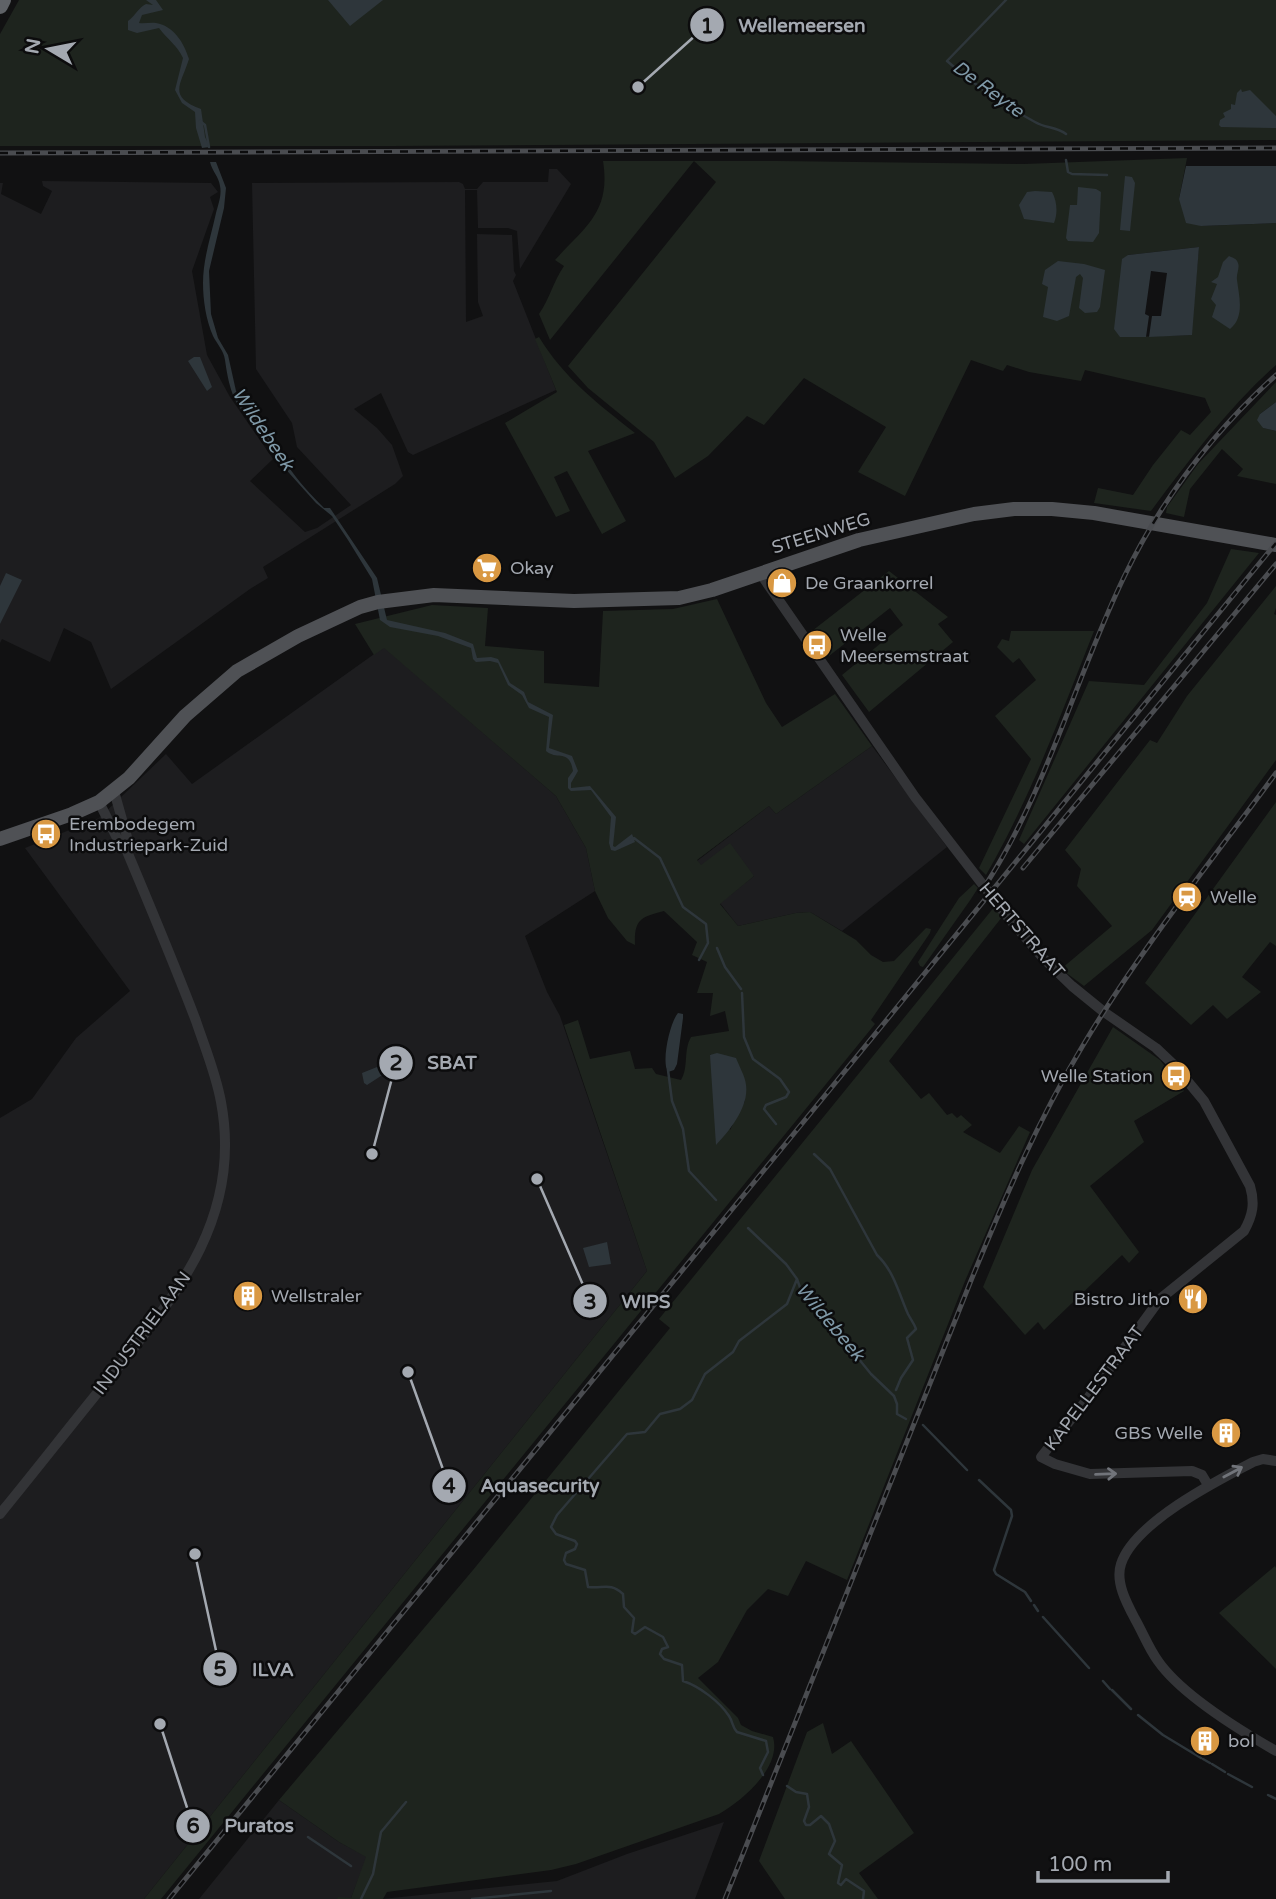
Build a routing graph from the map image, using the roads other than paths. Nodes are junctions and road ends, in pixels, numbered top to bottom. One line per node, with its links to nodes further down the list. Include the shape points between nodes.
1 (4, 0): 2 (highway)
2 (0, 6)
3 (1276, 545): 4 (main road, STEENWEG, via 1094,513 1024,509 974,514 859,540)
4 (760, 573): 5 (main road, STEENWEG, via 695,595 663,600 434,595 360,607 237,671 185,716); 9 (street, HERTSTRAAT, via 915,797 1030,944 1072,986 1165,1055 1204,1101 1250,1186 1252,1217 1244,1231)
5 (114, 791): 6 (main road, STEENWEG); 8 (street, INDUSTRIELAAN, via 128,837)
6 (99, 802): 7 (main road, STEENWEG); 8 (street, INDUSTRIELAAN)
7 (0, 839)
8 (126, 849): 12 (street, INDUSTRIELAAN, via 187,998 218,1089 224,1125 220,1192 205,1239 181,1287)
9 (1173, 1287): 11 (street, KAPELLESTRAAT, one-way to 11, via 1041,1457 1090,1474 1192,1471 1202,1475)
10 (1276, 1461): 11 (street, one-way to 10, via 1258,1460)
11 (1208, 1485): 13 (street, via 1133,1542 1120,1565 1121,1587 1159,1662 1210,1708)
12 (0, 1514)
13 (1276, 1751)

